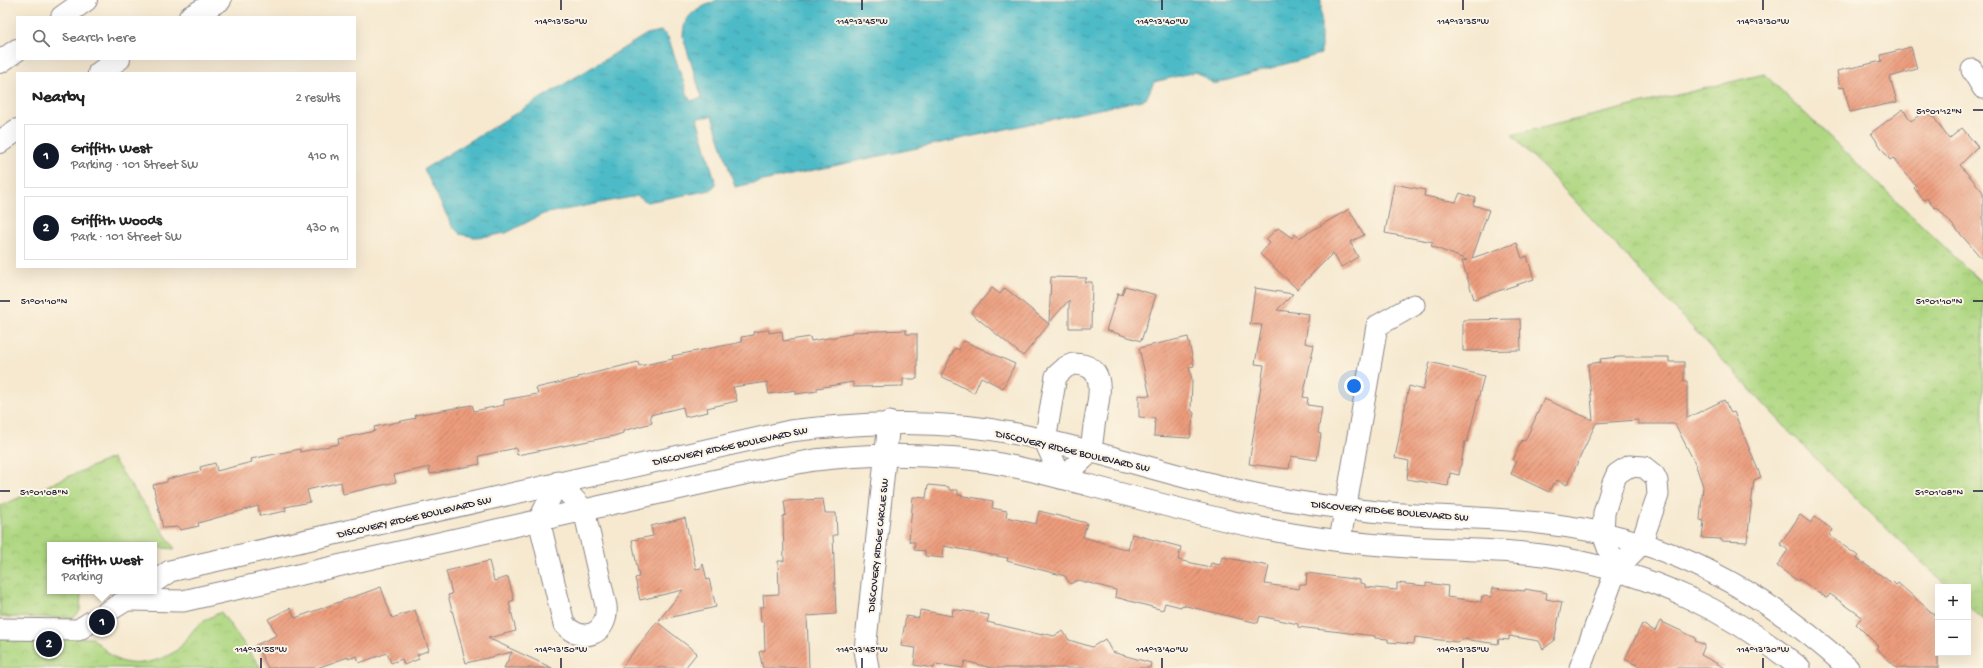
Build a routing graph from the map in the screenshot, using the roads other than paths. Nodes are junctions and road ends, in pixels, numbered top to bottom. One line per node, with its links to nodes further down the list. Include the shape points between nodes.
1 (86, 0): 3 (highway)
2 (220, 0): 4 (highway)
3 (63, 16)
4 (192, 16)
5 (16, 51): 7 (highway)
6 (118, 60): 9 (highway)
7 (0, 62)
8 (1972, 70): 10 (street)
9 (100, 72)
10 (1983, 88)
11 (16, 131): 12 (highway)
12 (0, 142)
13 (1414, 305): 20 (street, via 1377,326)
14 (889, 422): 15 (street, DISCOVERY RIDGE BOULEVARD SW, via 980,428); 17 (street, DISCOVERY RIDGE CIRCLE SW); 19 (street, DISCOVERY RIDGE BOULEVARD SW, via 854,423 790,431)
15 (1045, 441): 16 (street, DISCOVERY RIDGE BOULEVARD SW); 16 (street, via 1056,376 1066,367 1080,364 1093,371 1100,384); 18 (street)
16 (1090, 452): 18 (street); 20 (street, DISCOVERY RIDGE BOULEVARD SW, via 1216,485 1286,500)
17 (886, 455): 18 (street, via 962,458); 21 (street, via 813,460); 30 (street, DISCOVERY RIDGE CIRCLE SW, via 866,650)
18 (1061, 478): 24 (street, via 1208,517)
19 (558, 482): 21 (street); 22 (street); 27 (street, DISCOVERY RIDGE BOULEVARD SW, via 170,571)
20 (1346, 508): 23 (street, DISCOVERY RIDGE BOULEVARD SW, via 1524,520); 24 (street)
21 (584, 510): 22 (street); 22 (street, via 607,614 602,627 589,635 574,634 564,624)
22 (539, 520): 28 (street, via 183,602)
23 (1603, 534): 25 (street, DISCOVERY RIDGE BOULEVARD SW); 25 (street, via 1604,513 1617,474 1629,466 1644,467 1654,475 1659,488); 26 (street)
24 (1340, 540): 26 (street, via 1409,547 1521,553 1561,558)
25 (1641, 544): 26 (street); 33 (street, DISCOVERY RIDGE BOULEVARD SW, via 1691,563 1759,598 1800,627)
26 (1616, 570): 31 (street); 32 (street, via 1686,595 1739,624)
27 (157, 580)
28 (136, 595): 29 (street, via 78,630)
29 (0, 629)
30 (868, 668)
31 (1580, 668)
32 (1800, 668)
33 (1848, 668)

